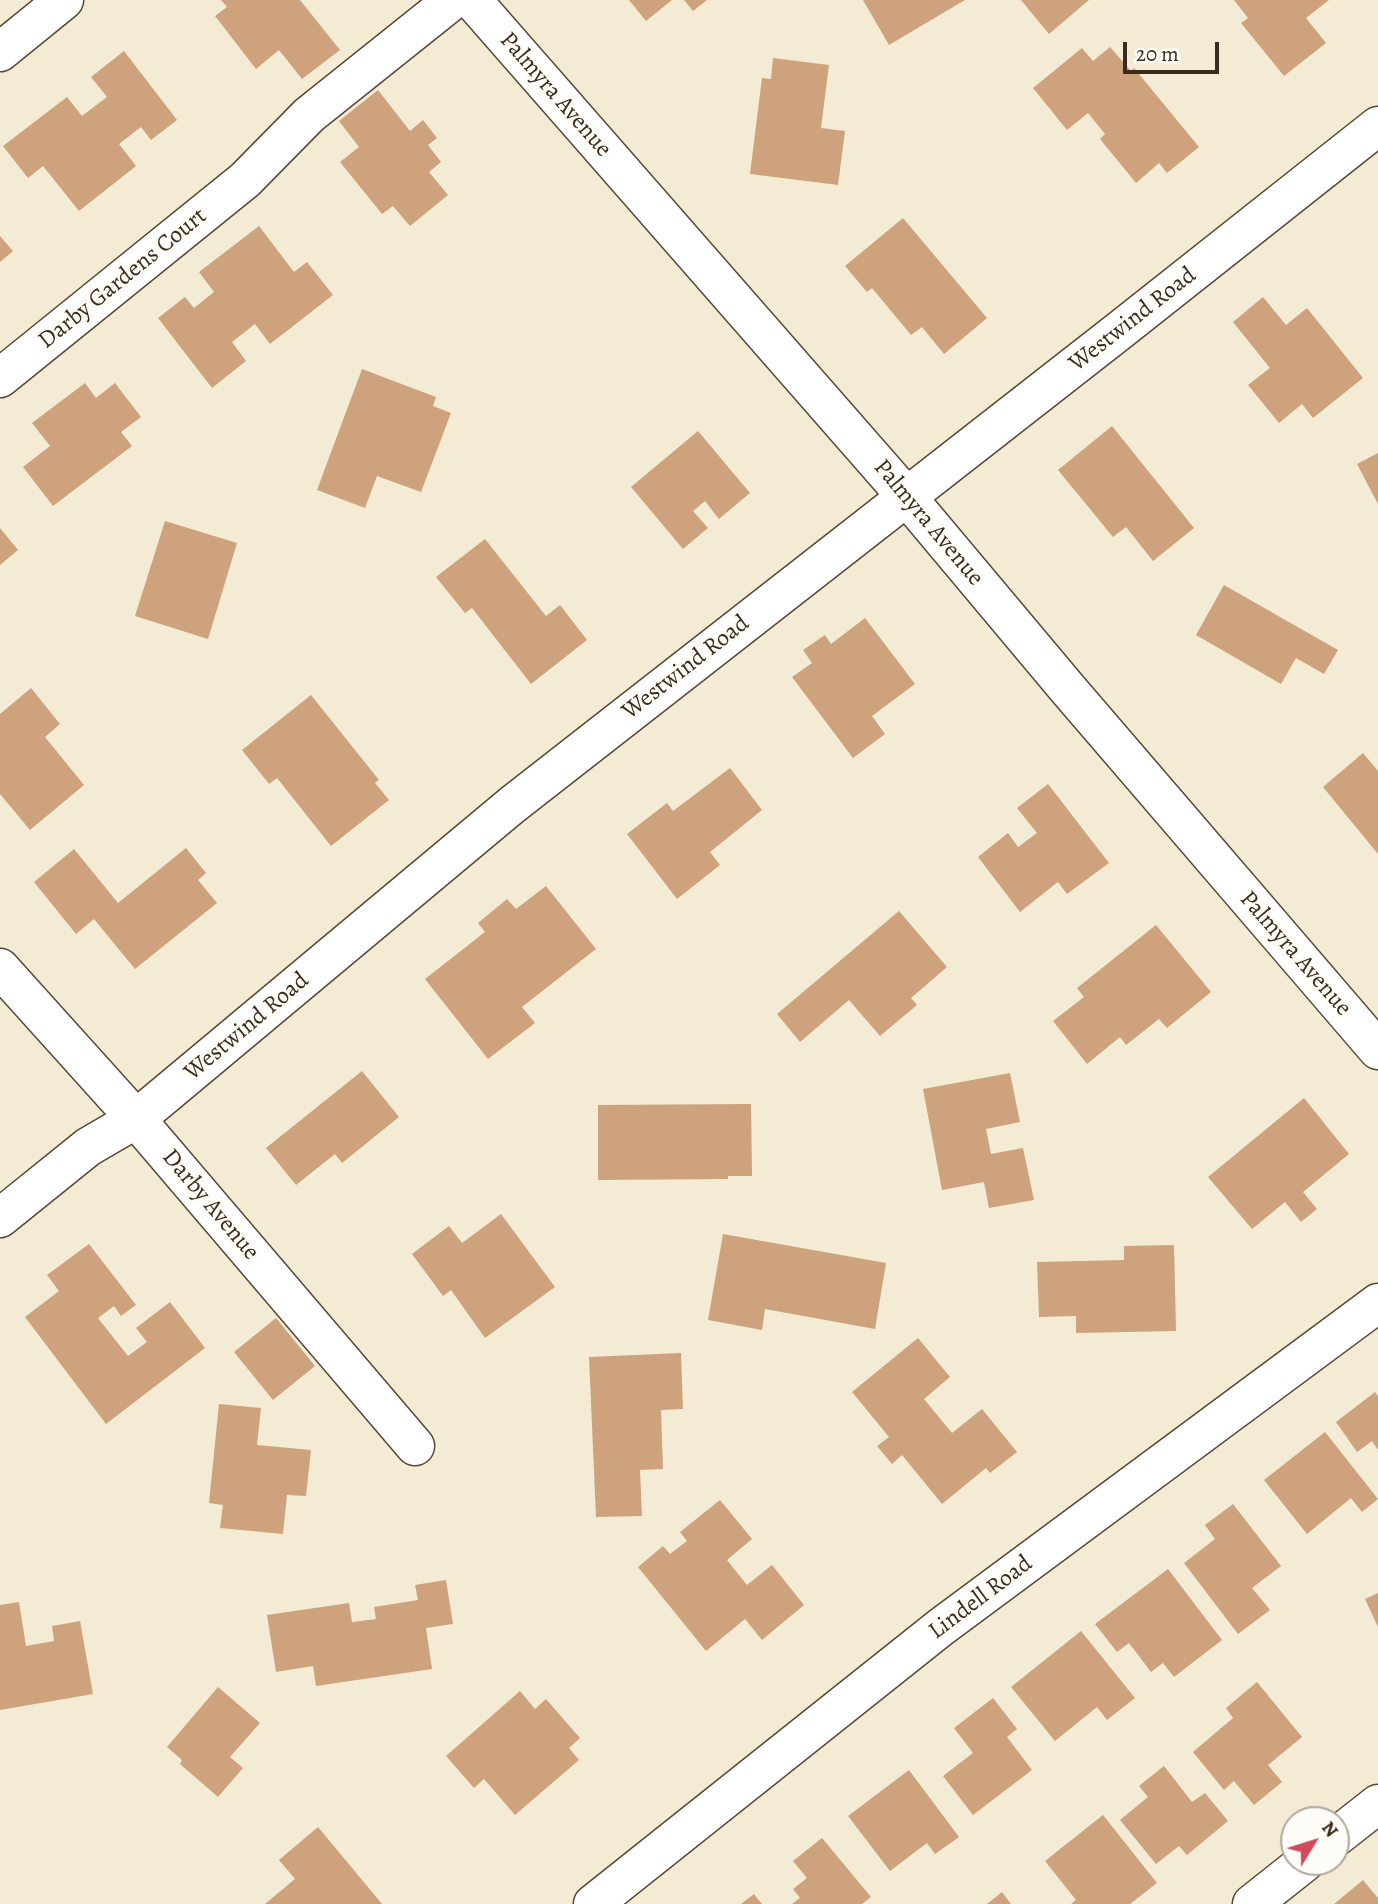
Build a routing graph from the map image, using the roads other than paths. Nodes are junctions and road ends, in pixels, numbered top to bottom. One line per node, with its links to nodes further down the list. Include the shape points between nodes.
1 (64, 0): 4 (street)
2 (453, 0): 6 (street, Darby Gardens Court, via 309,115 245,180)
3 (472, 0): 7 (street, Palmyra Avenue)
4 (0, 52)
5 (1378, 126): 7 (street, Westwind Road)
6 (0, 378)
7 (906, 496): 9 (street, Palmyra Avenue); 10 (street, Westwind Road, via 512,805)
8 (0, 968): 10 (street, Darby Avenue)
9 (1378, 1051)
10 (136, 1119): 11 (street, Westwind Road, via 88,1147); 13 (street, Darby Avenue)
11 (0, 1218)
12 (1378, 1303): 17 (street, Lindell Road, via 941,1627)
13 (415, 1446)
14 (1378, 1804): 15 (street)
15 (1350, 1827)
16 (1287, 1876): 18 (street)
17 (593, 1904)
18 (1252, 1904)

